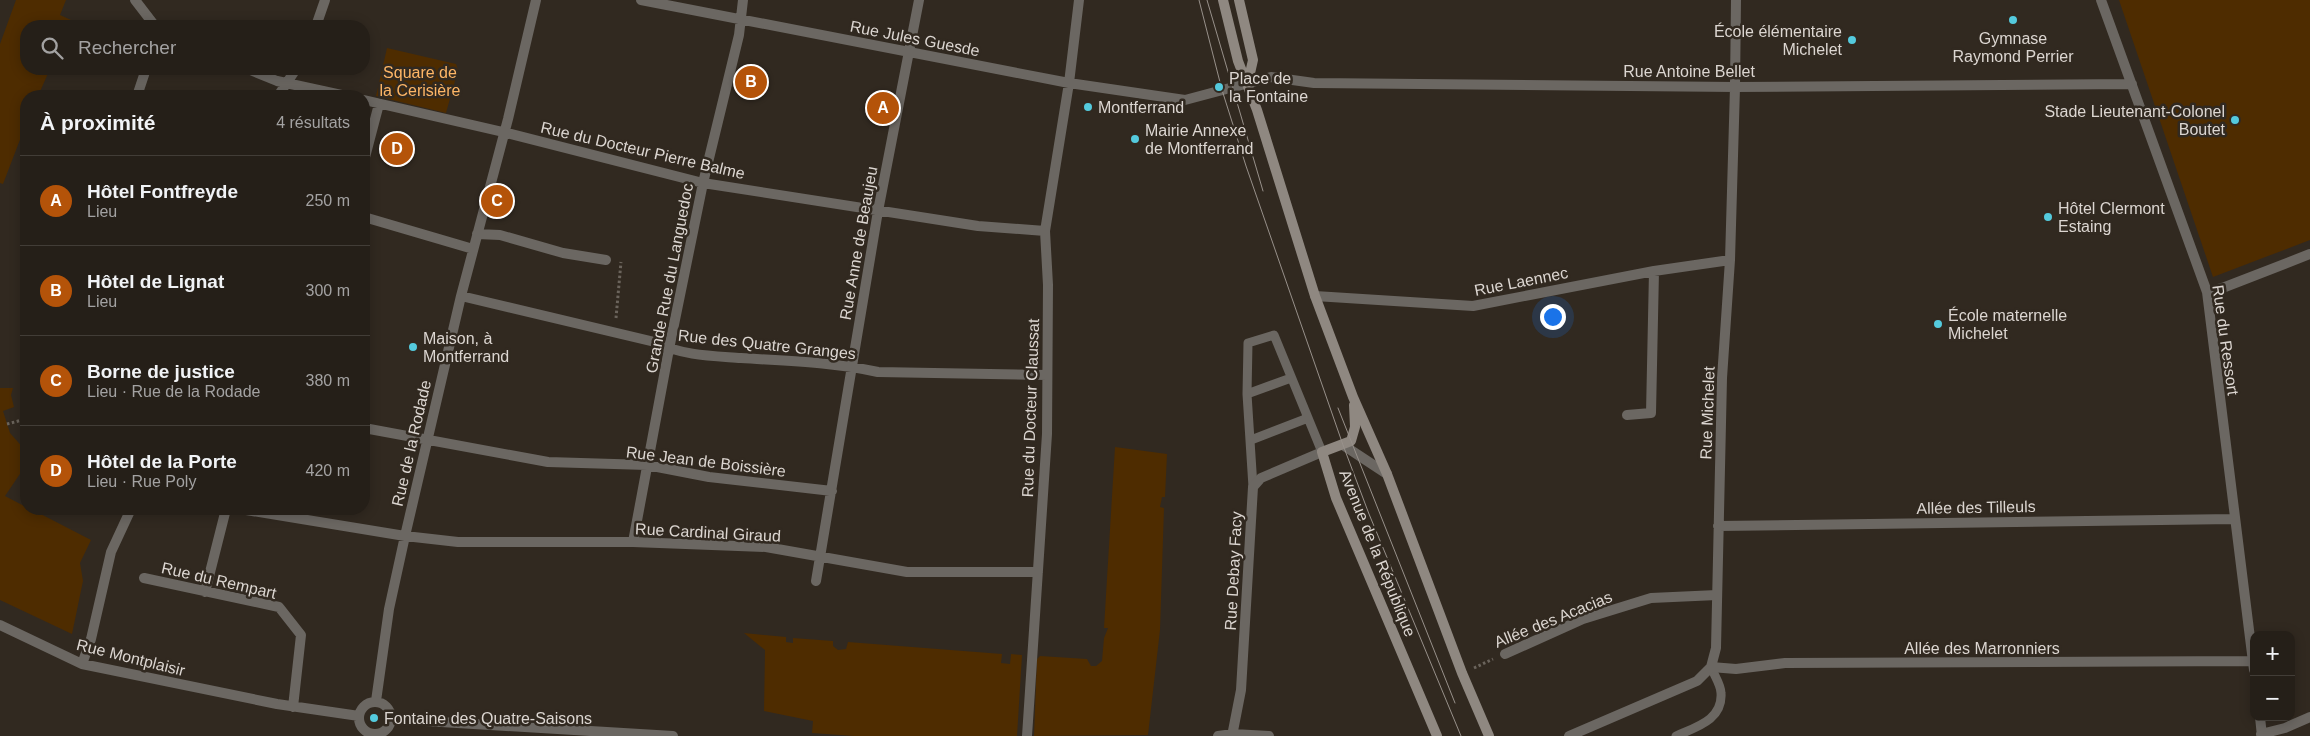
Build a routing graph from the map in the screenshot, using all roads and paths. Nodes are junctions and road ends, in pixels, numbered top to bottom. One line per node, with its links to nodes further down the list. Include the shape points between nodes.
1 (135, 0): 12 (street)
2 (325, 0): 13 (street)
3 (536, 0): 29 (street, Rue de la Rodade)
4 (641, 0): 14 (street, Rue Jules Guesde)
5 (743, 0): 14 (street, Grande Rue du Languedoc)
6 (919, 0): 15 (street, Rue Anne de Beaujeu)
7 (1079, 0): 21 (street, Rue du Docteur Claussat)
8 (1223, 0): 19 (main road, via 1238,61)
9 (1240, 0): 19 (main road, via 1253,60)
10 (1736, 0): 23 (street, Rue Michelet)
11 (2101, 0): 22 (street, Rue du Ressort)
12 (150, 20)
13 (318, 20)
14 (742, 21): 15 (street, Rue Jules Guesde); 31 (street, Grande Rue du Languedoc)
15 (909, 52): 21 (street, Rue Jules Guesde); 32 (street, Rue Anne de Beaujeu)
16 (144, 75): 24 (street)
17 (262, 75): 20 (street)
18 (293, 75): 20 (street)
19 (1248, 82): 21 (street, Rue Jules Guesde, via 1185,100); 23 (street, Rue Antoine Bellet, via 1271,78 1314,83); 43 (main road, Avenue de la République)
20 (289, 83): 25 (street); 26 (street)
21 (1069, 83): 34 (street, Rue du Docteur Claussat)
22 (2132, 84): 23 (street, Rue Antoine Bellet); 41 (street, Rue du Ressort)
23 (1735, 87): 39 (street, Rue Michelet)
24 (139, 90)
25 (281, 90)
26 (320, 90)
27 (370, 102): 28 (street, Rue du Docteur Pierre Balme)
28 (379, 104): 29 (street, Rue du Docteur Pierre Balme); 30 (street)
29 (503, 132): 31 (street, Rue du Docteur Pierre Balme); 35 (street, Rue de la Rodade)
30 (370, 138)
31 (703, 183): 32 (street, Rue du Docteur Pierre Balme); 45 (street, Grande Rue du Languedoc)
32 (878, 211): 34 (street, Rue du Docteur Pierre Balme, via 978,226); 46 (street, Rue Anne de Beaujeu)
33 (370, 219): 36 (street)
34 (1045, 231): 47 (street, Rue du Docteur Claussat)
35 (477, 234): 36 (street, Rue de la Rodade); 38 (street, via 500,235 564,253)
36 (473, 249): 42 (street, Rue de la Rodade)
37 (2310, 254): 41 (street)
38 (606, 260): 44 (path, via 621,262)
39 (1730, 260): 40 (street, Rue Laennec); 68 (street, Rue Michelet, via 1722,378)
40 (1654, 271): 43 (street, Rue Laennec, via 1473,306); 51 (street, via 1651,414)
41 (2207, 292): 67 (street, Rue du Ressort)
42 (461, 296): 44 (street, Rue des Quatre Granges); 56 (street, Rue de la Rodade)
43 (1315, 296): 50 (main road, Avenue de la République)
44 (614, 332): 45 (street, Rue des Quatre Granges, via 659,343)
45 (669, 349): 46 (street, Rue des Quatre Granges); 60 (street, Grande Rue du Languedoc)
46 (852, 366): 47 (street, Rue des Quatre Granges, via 878,372); 63 (street, Rue Anne de Beaujeu)
47 (1047, 375): 72 (street, Rue du Docteur Claussat, via 1047,434)
48 (1291, 378): 49 (lane); 49 (lane, via 1274,335 1248,343); 52 (lane)
49 (1247, 394): 57 (lane)
50 (1353, 396): 58 (main road, Avenue de la République, via 1355,427 1351,442); 61 (main road, Avenue de la République)
51 (1627, 415)
52 (1308, 418): 57 (lane); 59 (lane)
53 (20, 420): 54 (path)
54 (7, 424)
55 (370, 429): 56 (street, Rue Jean de Boissière)
56 (427, 439): 60 (street, Rue Jean de Boissière, via 548,462); 69 (street, Rue de la Rodade)
57 (1251, 440): 62 (lane)
58 (1343, 445): 59 (main road, Avenue de la République); 61 (street)
59 (1322, 452): 62 (street, via 1261,478); 98 (main road, Avenue de la République, via 1336,498)
60 (648, 465): 63 (street, Rue Jean de Boissière, via 709,477); 70 (street, Grande Rue du Languedoc)
61 (1387, 474): 83 (main road, Avenue de la République)
62 (1253, 486): 91 (street, Rue Debay Facy, via 1241,690)
63 (832, 492): 71 (street, Rue Anne de Beaujeu)
64 (128, 515): 80 (street, via 111,552)
65 (224, 515): 75 (street)
66 (277, 515): 69 (street, Rue Cardinal Giraud)
67 (2234, 519): 68 (street, Allée des Tilleuls); 78 (street, Rue du Ressort)
68 (1718, 526): 76 (street, Rue Michelet)
69 (405, 536): 70 (street, Rue Cardinal Giraud, via 458,542); 84 (street, Rue de la Rodade, via 385,632)
70 (633, 542): 71 (street, Rue Cardinal Giraud, via 766,547)
71 (821, 558): 72 (street, Rue Cardinal Giraud, via 907,572); 74 (street, Rue Anne de Beaujeu)
72 (1038, 572): 95 (street, Rue du Docteur Claussat)
73 (144, 578): 75 (street, Rue du Rempart)
74 (816, 581)
75 (205, 592): 85 (street, Rue du Rempart, via 279,607 301,635)
76 (1717, 594): 79 (street, Allée des Acacias, via 1651,598 1583,619); 82 (street, Rue Michelet, via 1716,648)
77 (0, 625): 80 (street, Rue Montplaisir)
78 (2250, 642)
79 (1505, 654): 83 (path, Allée des Acacias)
80 (82, 664): 85 (street, Rue Montplaisir)
81 (2250, 665): 82 (street, Allée des Marronniers, via 1785,663 1736,669)
82 (1711, 667): 100 (street, via 1697,681); 101 (lane, via 1721,693 1719,709 1709,722)
83 (1462, 673): 99 (main road, Avenue de la République)
84 (376, 701): 86 (street, via 368,702); 88 (street, via 390,710)
85 (293, 707): 86 (street, Rue Montplaisir)
86 (359, 716): 90 (street, via 361,726)
87 (2310, 717): 92 (street)
88 (392, 719): 90 (street, via 384,731); 93 (street)
89 (2260, 721): 92 (street)
90 (369, 735)
91 (1233, 735): 96 (street); 97 (street)
92 (2262, 735)
93 (659, 736): 94 (street)
94 (673, 736)
95 (1027, 736)
96 (1218, 736)
97 (1269, 736)
98 (1437, 736)
99 (1489, 736)
100 (1569, 736)
101 (1676, 736)

